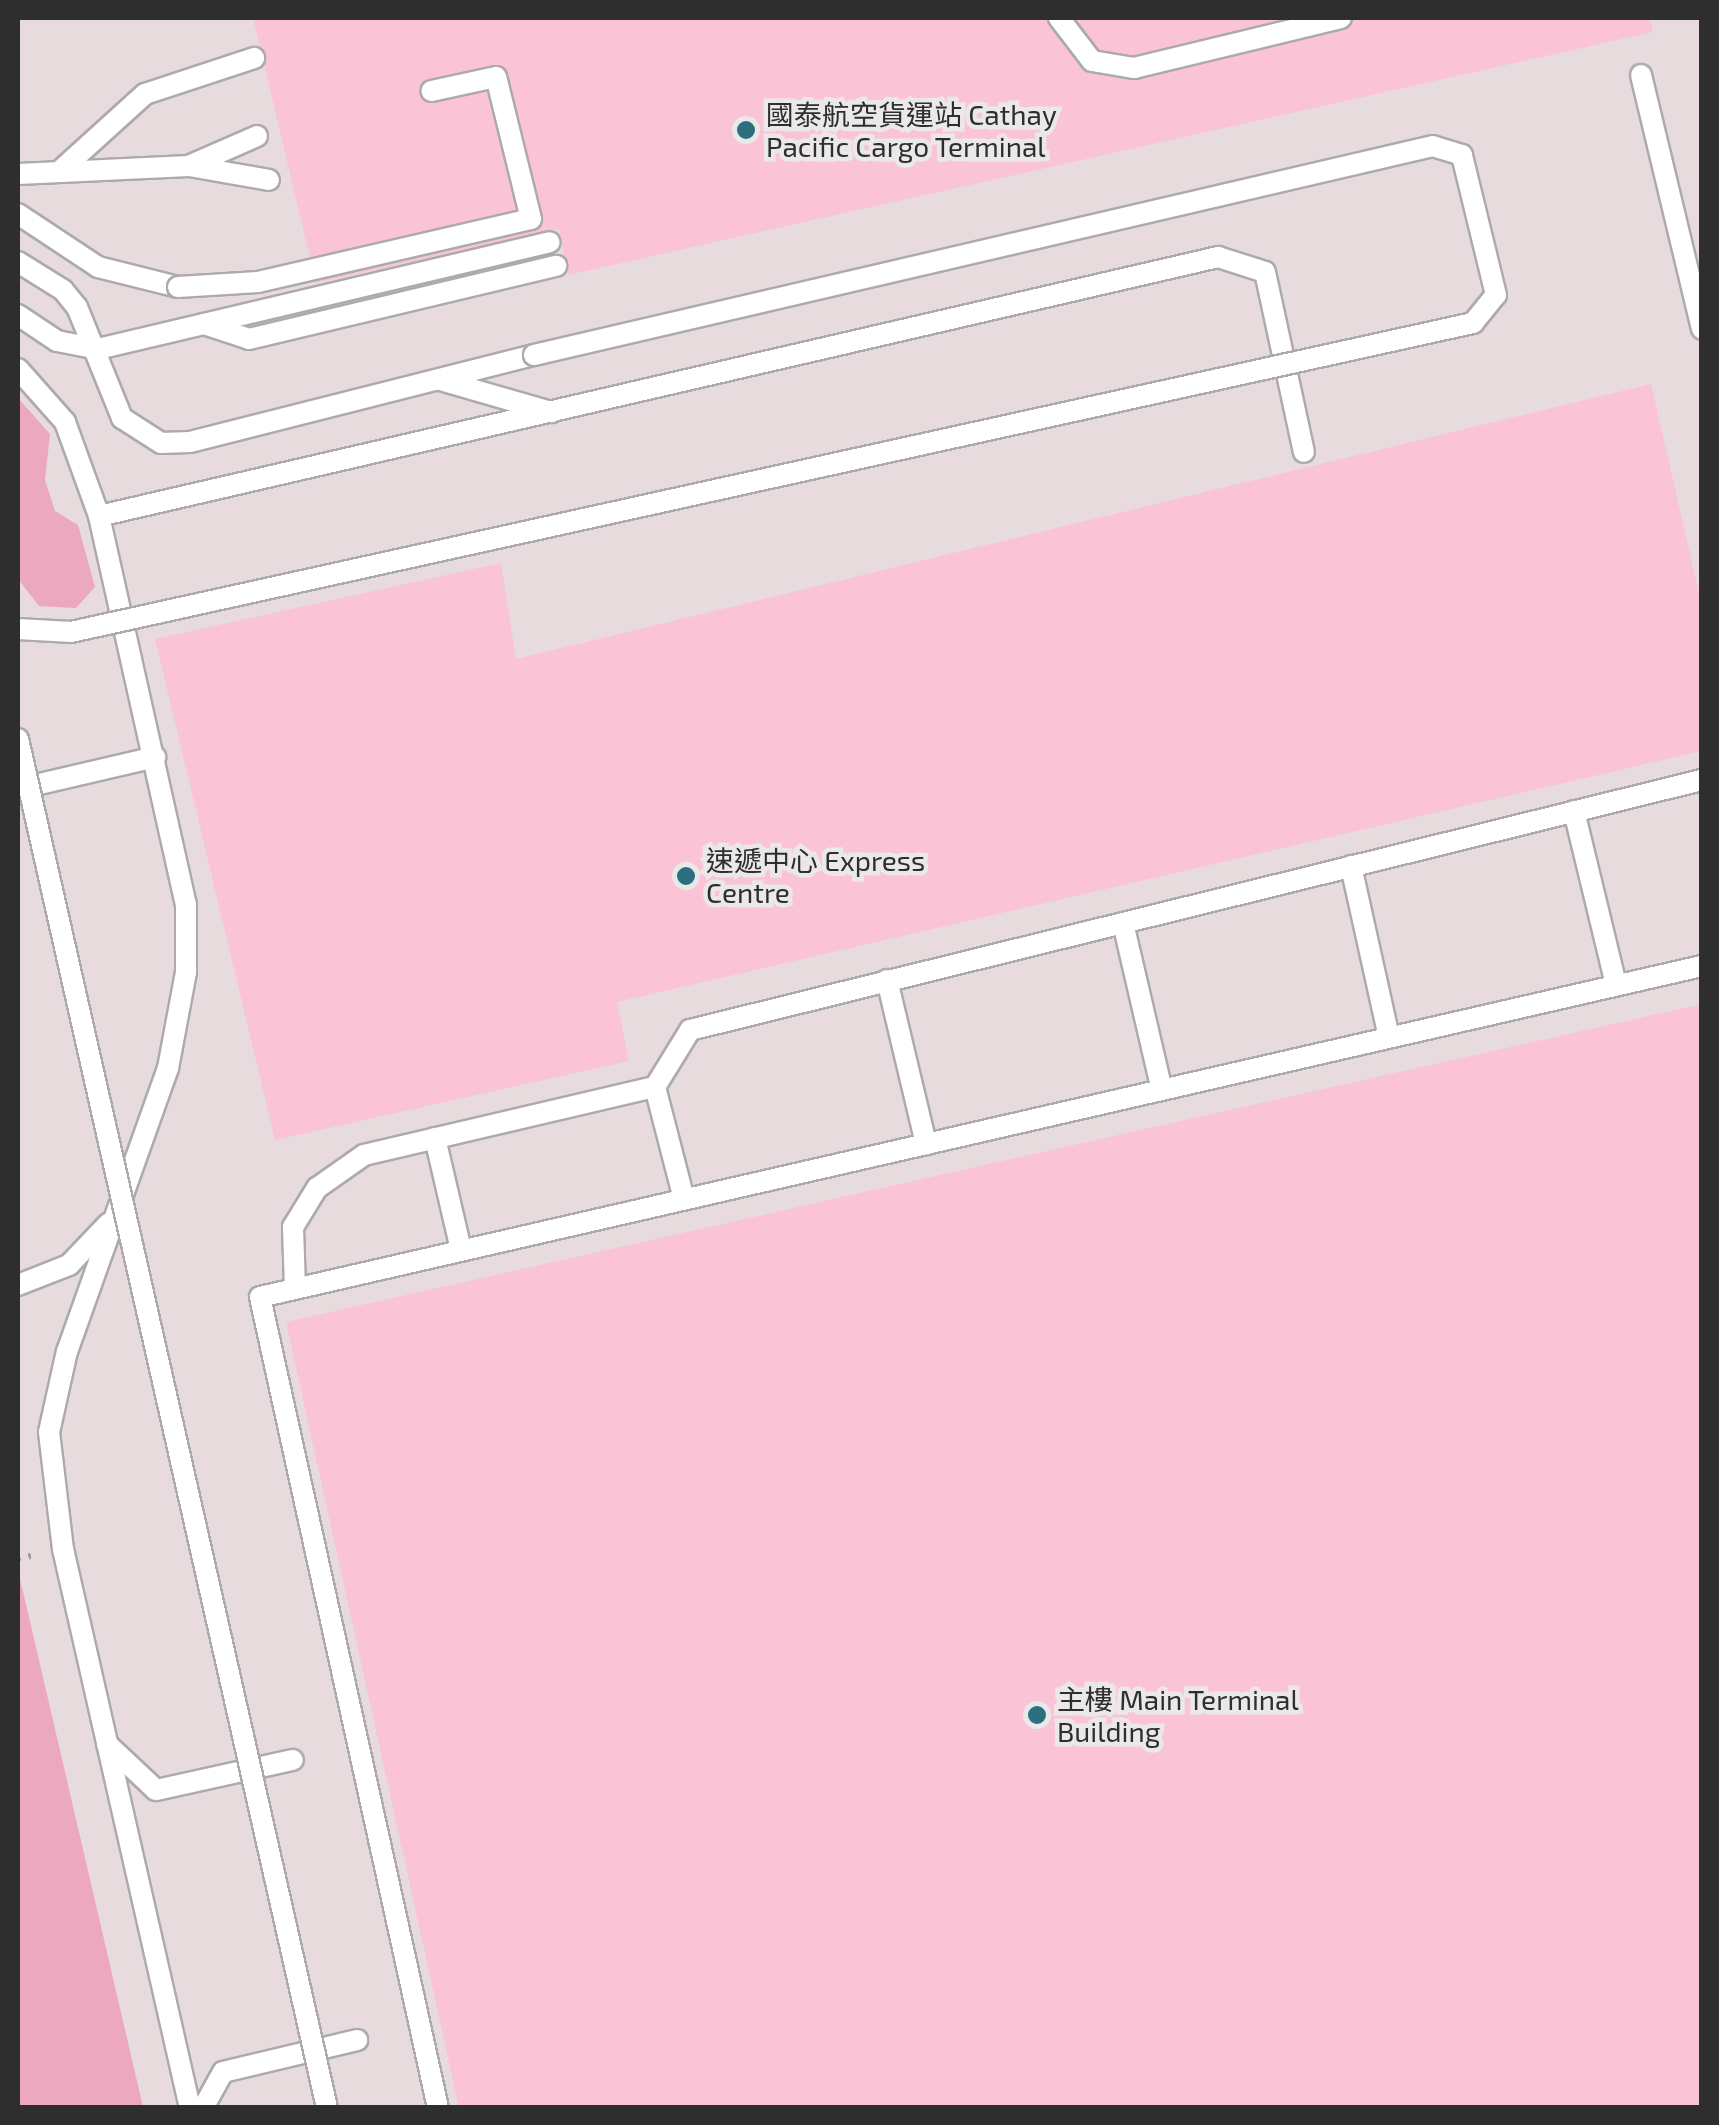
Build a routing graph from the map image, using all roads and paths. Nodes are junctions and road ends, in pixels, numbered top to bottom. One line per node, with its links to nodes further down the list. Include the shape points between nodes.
1 (1059, 18): 2 (lane, via 1092,61 1134,68)
2 (1341, 18)
3 (254, 58): 8 (lane, via 145,94)
4 (1641, 74): 17 (lane)
5 (432, 91): 11 (lane, bridge, via 496,77 531,219 258,282 178,288 98,267)
6 (258, 136): 7 (lane)
7 (189, 166): 8 (lane); 10 (lane)
8 (60, 171): 9 (lane)
9 (18, 174)
10 (268, 180)
11 (18, 214)
12 (550, 242): 16 (lane)
13 (18, 262): 18 (lane, via 63,290)
14 (556, 266): 16 (lane, via 248,339)
15 (18, 315): 18 (lane, via 57,342)
16 (204, 324): 18 (lane)
17 (1702, 330)
18 (98, 349): 20 (lane, via 122,418 161,442 190,442)
19 (18, 369): 23 (lane, via 65,422)
20 (436, 378): 21 (lane); 24 (lane, bridge, via 1433,146 1462,155 1496,295 1473,324 71,632)
21 (553, 412): 22 (lane, via 1218,258 1265,272); 23 (lane)
22 (1304, 452)
23 (99, 516): 26 (lane)
24 (18, 629)
25 (18, 739): 50 (lane, bridge)
26 (155, 757): 28 (lane); 41 (lane, via 186,904 186,972 168,1068)
27 (1702, 780): 29 (lane)
28 (18, 788)
29 (1574, 811): 30 (lane); 34 (lane)
30 (1351, 866): 31 (lane); 35 (lane)
31 (1123, 923): 33 (lane); 37 (lane)
32 (1702, 966): 34 (lane)
33 (887, 980): 36 (lane, via 690,1030); 39 (lane)
34 (1616, 985): 35 (lane)
35 (1390, 1037): 37 (lane)
36 (655, 1087): 38 (lane); 40 (lane)
37 (1162, 1090): 39 (lane)
38 (435, 1138): 42 (lane); 44 (lane, via 364,1154 318,1188 292,1227)
39 (926, 1144): 40 (lane)
40 (684, 1199): 42 (lane)
41 (114, 1218): 43 (lane, via 70,1265); 45 (lane, via 67,1350 50,1432 50,1483)
42 (461, 1250): 44 (lane)
43 (18, 1284)
44 (295, 1288): 51 (lane, via 260,1296)
45 (106, 1744): 46 (lane, via 156,1790); 48 (lane)
46 (293, 1760)
47 (357, 2040): 49 (lane, via 223,2072)
48 (190, 2108)
49 (202, 2108)
50 (327, 2108)
51 (438, 2108)

